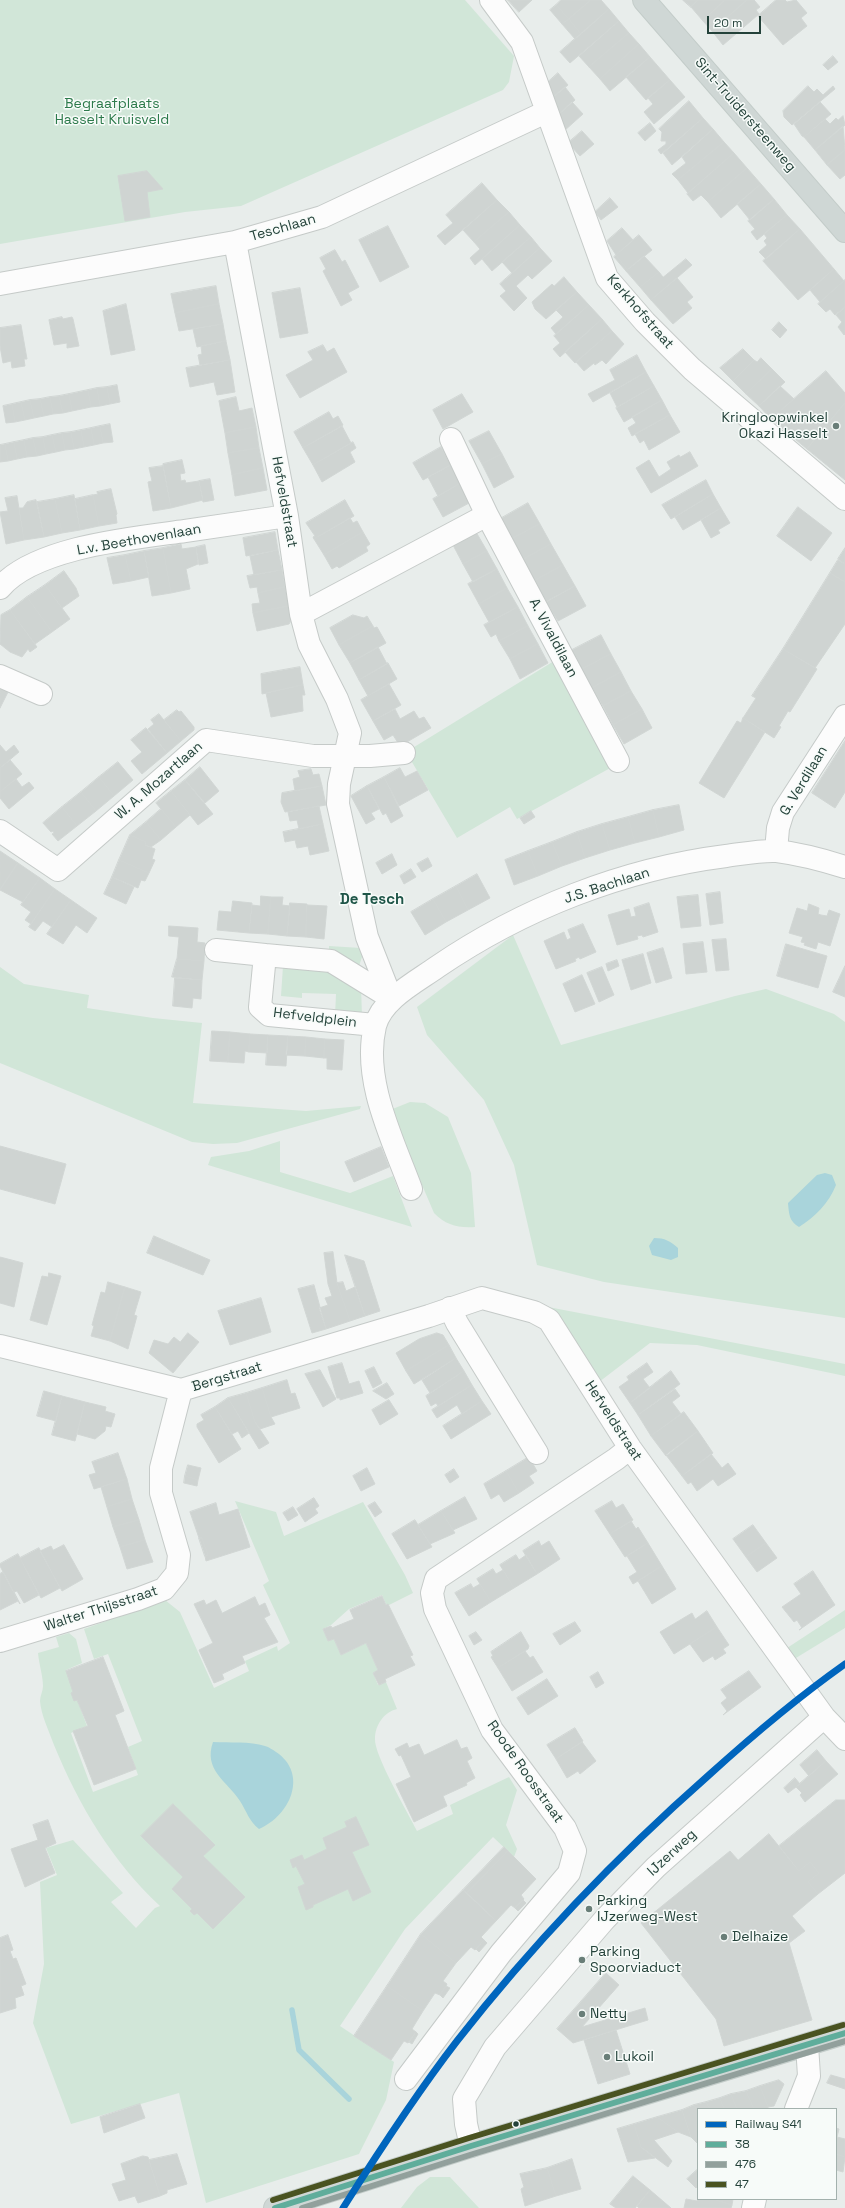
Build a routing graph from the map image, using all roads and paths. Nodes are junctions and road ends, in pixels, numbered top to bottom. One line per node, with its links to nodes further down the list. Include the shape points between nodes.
1 (491, 0): 3 (street, Kerkhofstraat, via 522,42)
2 (644, 0): 4 (main road, Sint-Truidersteenweg)
3 (546, 112): 5 (street, Teschlaan, via 322,217); 8 (street, Kerkhofstraat, via 607,278 645,322 692,369)
4 (845, 231)
5 (235, 242): 6 (street, Teschlaan); 10 (street, Hefveldstraat)
6 (0, 284)
7 (451, 439): 9 (street, A. Vivaldilaan)
8 (845, 498)
9 (487, 515): 12 (street); 18 (street, A. Vivaldilaan)
10 (287, 516): 11 (street, L.v. Beethovenlaan, via 85,547 22,569 6,580); 12 (street, Hefveldstraat)
11 (0, 588)
12 (301, 614): 17 (street, Hefveldstraat, via 309,644 337,698 350,733)
13 (0, 676): 14 (street)
14 (41, 694)
15 (845, 716): 20 (street, G. Verdilaan, via 783,812 778,828)
16 (404, 753): 17 (street, via 370,756)
17 (346, 754): 19 (street, W. A. Mozartlaan, via 313,756 206,740 58,870); 24 (street, Hefveldstraat, via 339,784 338,804 367,937)
18 (618, 761)
19 (0, 831)
20 (776, 851): 21 (street, J.S. Bachlaan, via 821,859); 24 (street, J.S. Bachlaan, via 707,858 649,871 581,892 517,920 466,947)
21 (845, 867)
22 (216, 950): 23 (street)
23 (265, 955): 24 (street, via 331,961); 25 (street, Hefveldplein, via 260,1007 269,1015)
24 (391, 998): 25 (street)
25 (376, 1025): 26 (street, via 373,1064 378,1100)
26 (411, 1189)
27 (450, 1308): 29 (street, Bergstraat); 30 (street, Hefveldstraat, via 482,1298 534,1312 549,1320); 31 (street)
28 (0, 1346): 29 (street, Bergstraat)
29 (181, 1390): 32 (street, Walter Thijsstraat, via 161,1468 161,1493 179,1555 177,1573 164,1589 138,1599)
30 (630, 1448): 33 (street, Hefveldstraat); 37 (street, Roode Roosstraat, via 436,1579 432,1593 435,1609 492,1730 565,1828 575,1851 569,1873 500,1953)
31 (537, 1453)
32 (0, 1641)
33 (824, 1717): 34 (street, Hefveldstraat); 39 (street, IJzerweg, via 702,1824 641,1883 586,1940 495,2047 464,2099)
34 (845, 1739)
35 (845, 2033): 36 (main road)
36 (807, 2045): 38 (street, via 809,2076); 39 (main road)
37 (406, 2079)
38 (796, 2108)
39 (471, 2146): 40 (main road)
40 (275, 2208)

